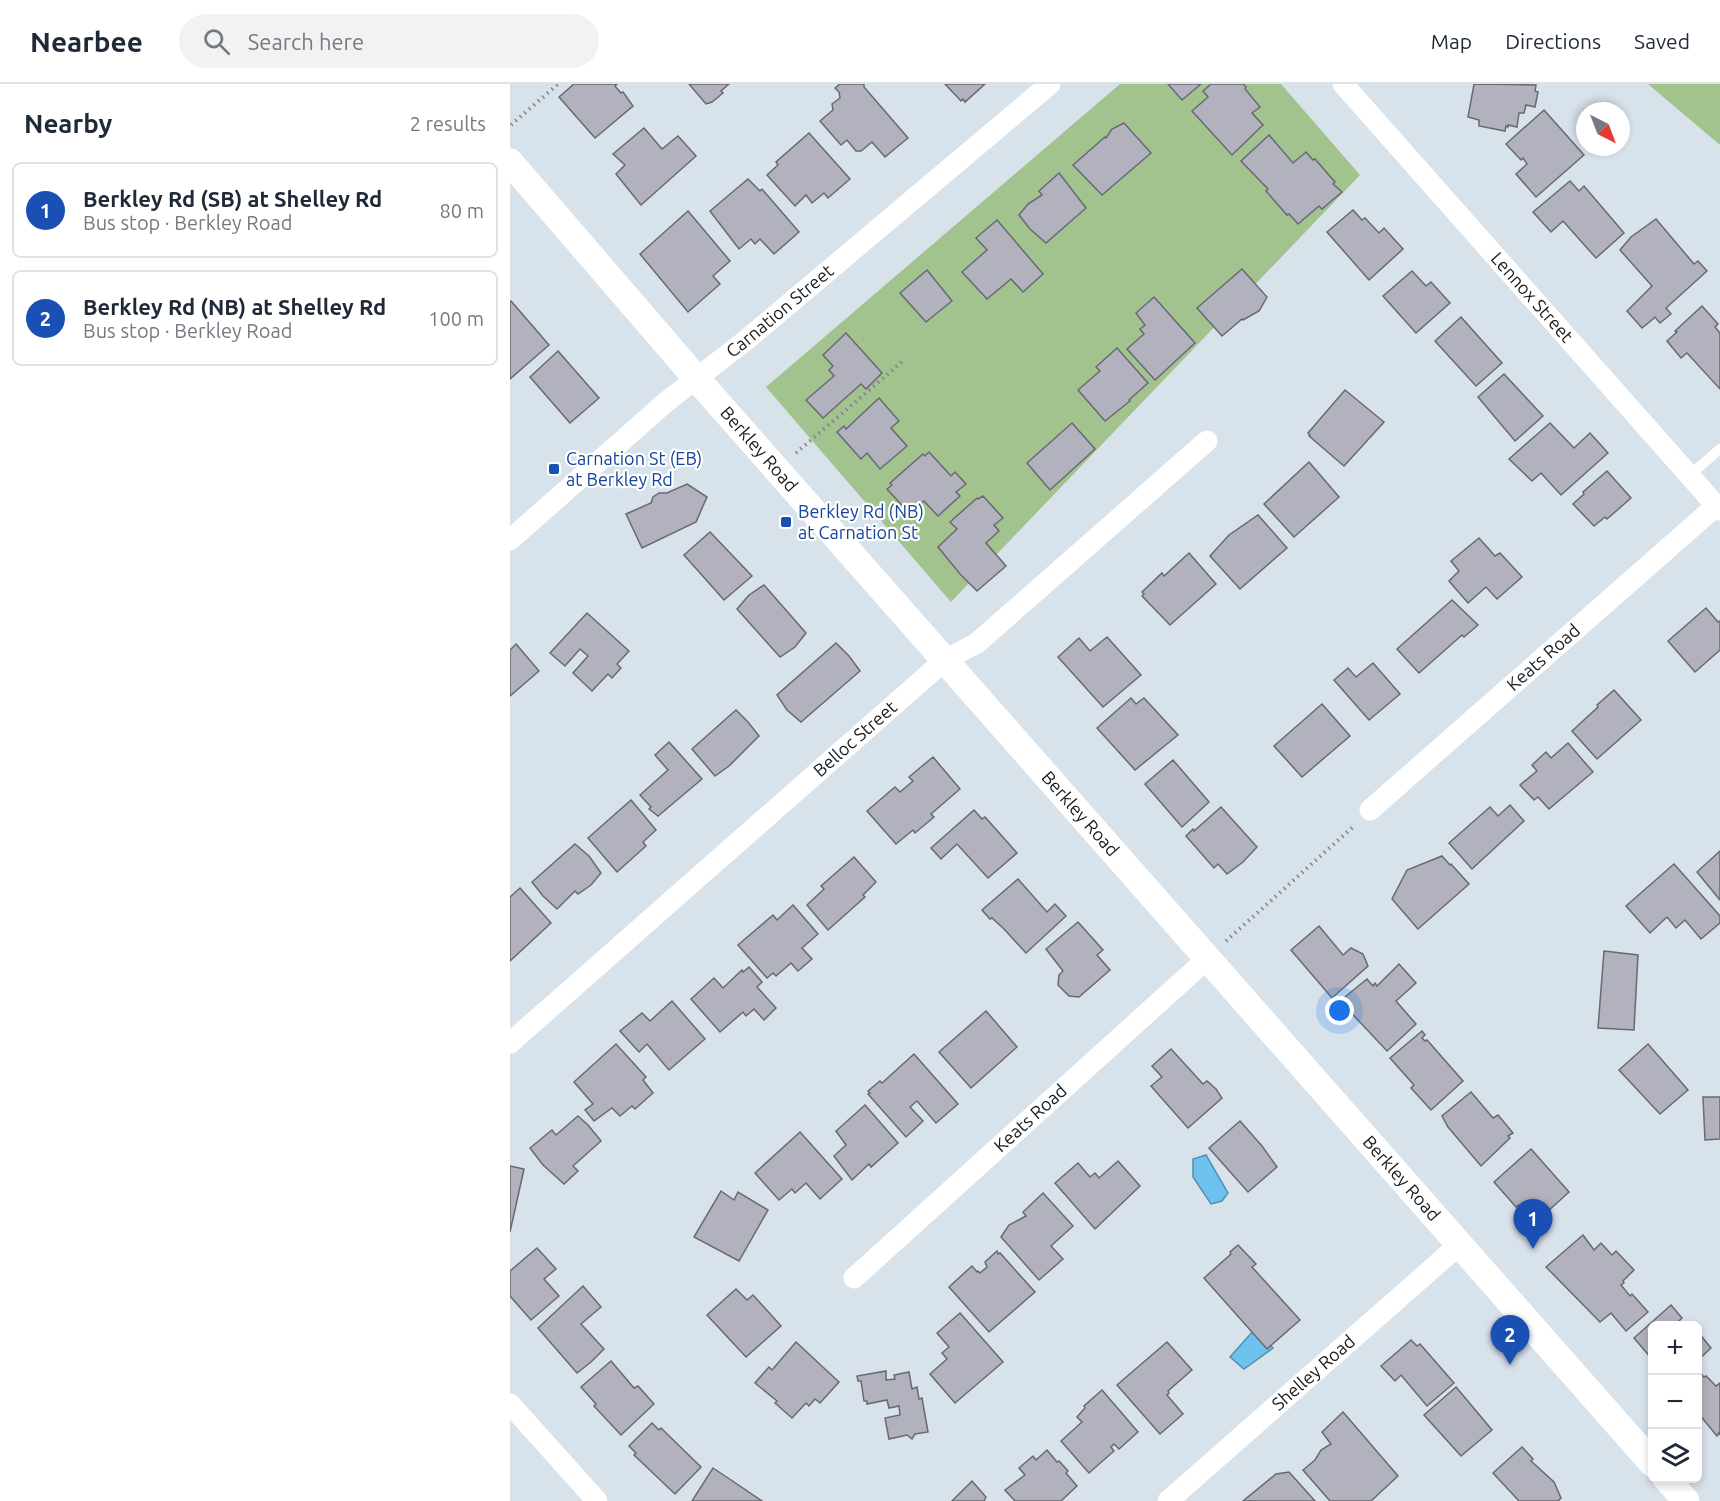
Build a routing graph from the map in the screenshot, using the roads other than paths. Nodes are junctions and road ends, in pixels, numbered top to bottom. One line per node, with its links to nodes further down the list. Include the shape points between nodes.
1 (1050, 84): 4 (street, Carnation Street)
2 (1343, 84): 7 (street, Lennox Street)
3 (510, 162): 4 (street, Berkley Road)
4 (696, 378): 9 (street, Carnation Street); 10 (street, Berkley Road)
5 (1207, 441): 10 (street, Belloc Street, via 977,643)
6 (1720, 449): 7 (lane)
7 (1690, 476): 8 (street, Lennox Street)
8 (1718, 508): 11 (street, Keats Road)
9 (510, 540)
10 (945, 660): 12 (street, Berkley Road); 13 (street, Belloc Street)
11 (1370, 810)
12 (1208, 958): 14 (street, Berkley Road); 15 (street, Keats Road)
13 (510, 1043)
14 (1460, 1244): 17 (street, Berkley Road); 20 (street, Shelley Road)
15 (854, 1278)
16 (510, 1404): 19 (street)
17 (1648, 1457)
18 (1670, 1483): 21 (street)
19 (597, 1501)
20 (1168, 1501)
21 (1686, 1501)

